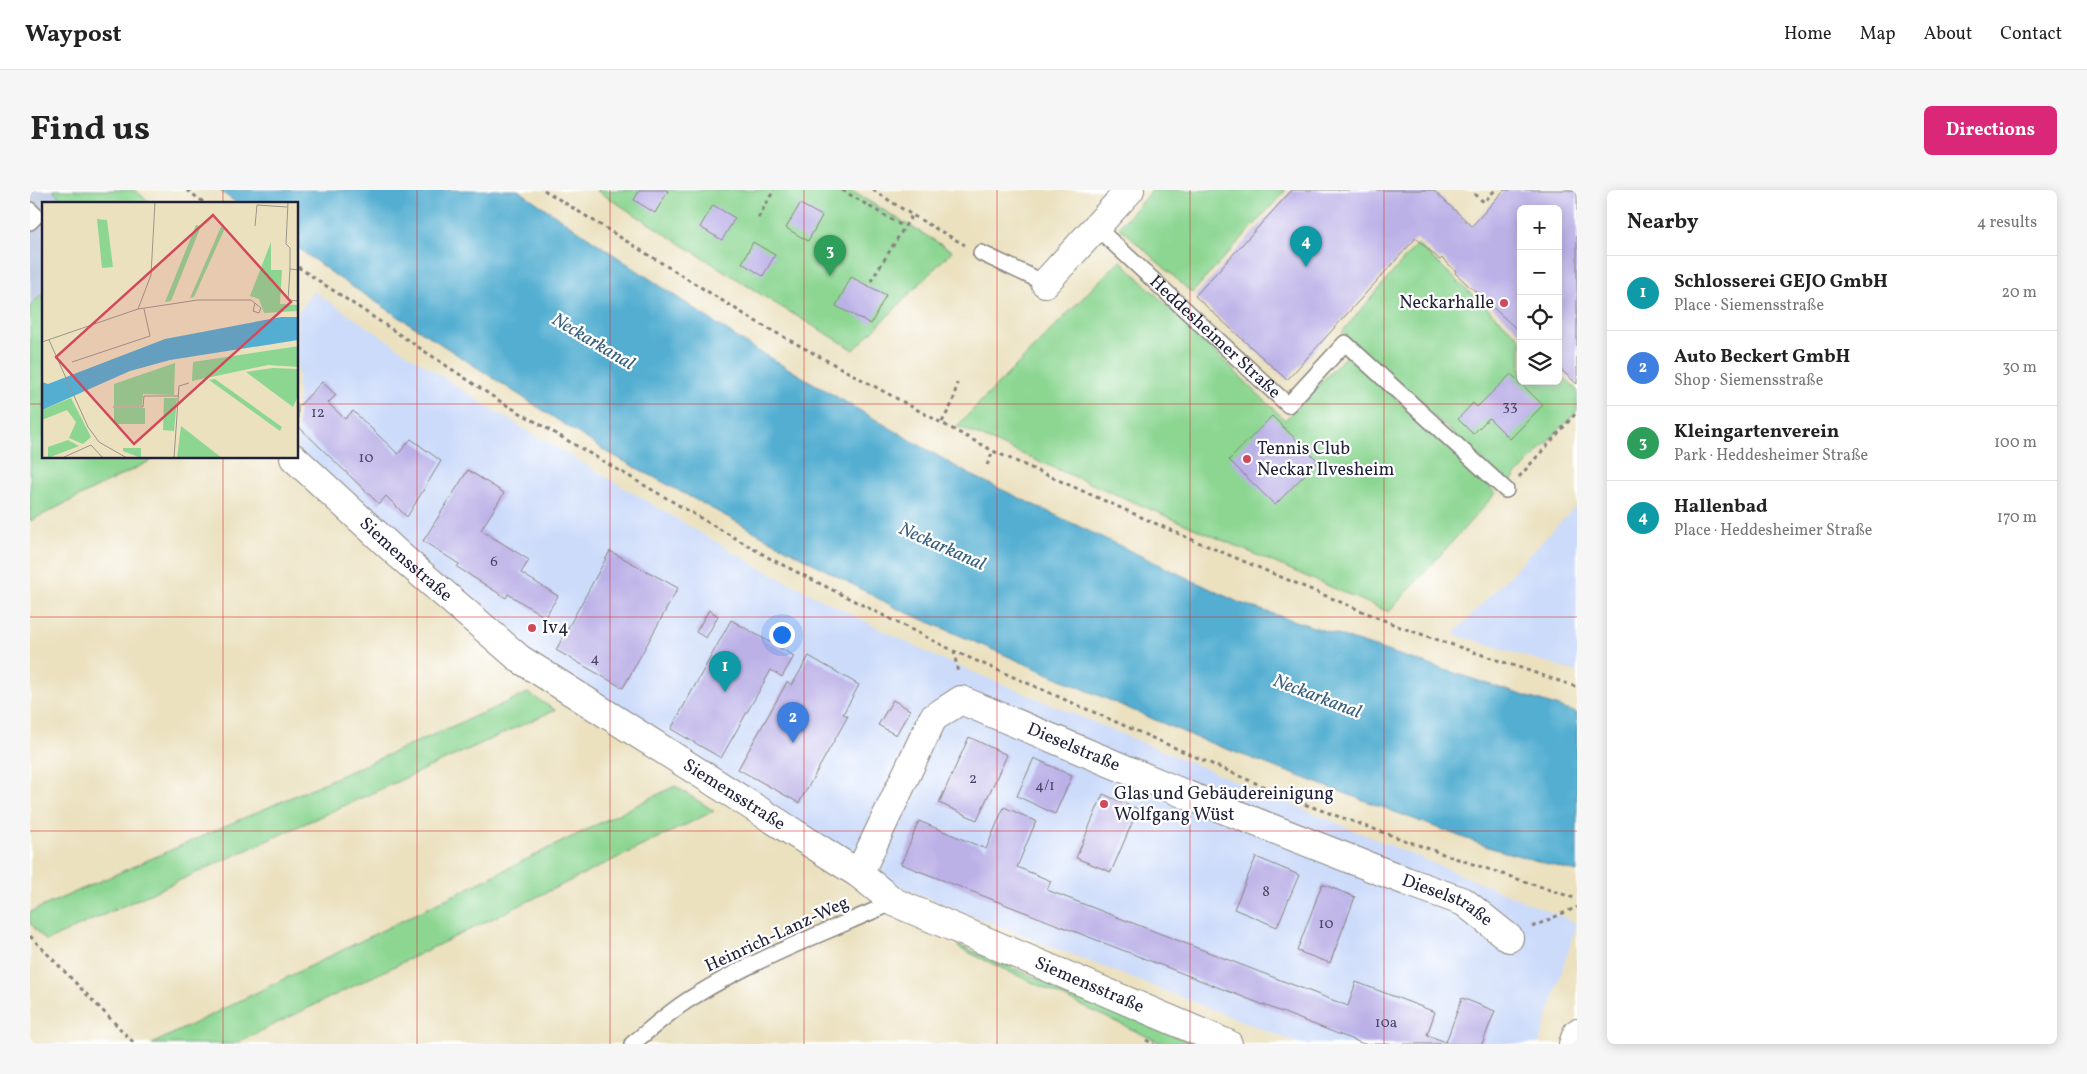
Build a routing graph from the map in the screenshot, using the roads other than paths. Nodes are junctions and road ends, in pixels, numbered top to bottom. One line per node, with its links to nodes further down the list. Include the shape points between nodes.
1 (1130, 190): 4 (street)
2 (30, 210): 3 (lane, via 36,216)
3 (30, 222)
4 (1096, 227): 6 (street); 8 (lane, Heddesheimer Straße, via 1288,405 1345,343)
5 (981, 253): 6 (lane)
6 (1046, 283)
7 (295, 459): 9 (street, Siemensstraße, via 398,554 520,659)
8 (1506, 490)
9 (859, 874): 10 (street, Siemensstraße); 11 (street, Dieselstraße, via 933,718 961,700 1187,795 1464,902)
10 (894, 902): 13 (lane, Heinrich-Lanz-Weg, via 724,978 691,998); 14 (street, Siemensstraße)
11 (1509, 938)
12 (1577, 1033): 15 (street)
13 (632, 1044)
14 (1228, 1044)
15 (1573, 1044)

